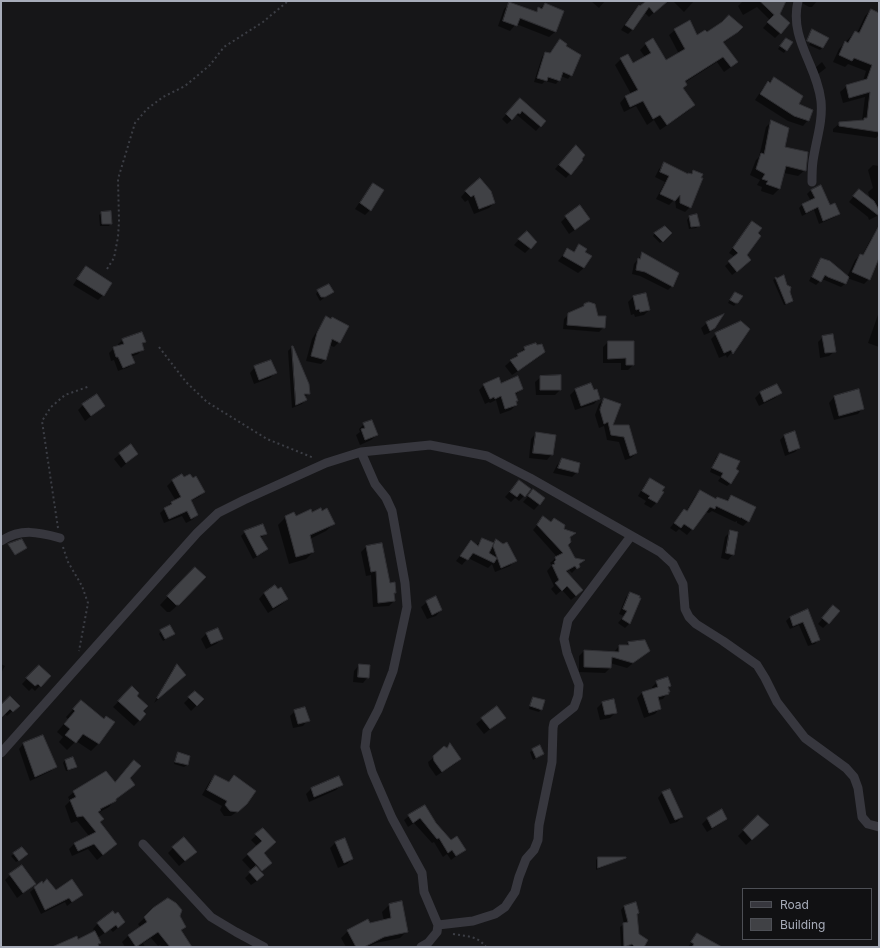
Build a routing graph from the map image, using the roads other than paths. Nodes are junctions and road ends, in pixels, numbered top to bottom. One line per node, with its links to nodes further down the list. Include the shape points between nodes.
1 (798, 1): 2 (street, via 796,28 820,90 822,108)
2 (812, 182)
3 (362, 452): 4 (street, via 430,445 487,456); 7 (street, via 326,463 218,513 197,533); 10 (street, via 375,484 392,511 406,583 407,607 393,671 367,731 365,747 372,772 392,818 422,873 424,892)
4 (631, 536): 8 (street, via 660,552 673,564 683,584 685,609 689,617 757,665 777,702 805,738 846,768 854,777 862,817 868,824); 10 (street, via 568,620 564,639 579,685 578,696 574,707 554,723 552,762 538,840 526,859 515,892 505,907 495,914)
5 (60, 538): 6 (street, via 23,532)
6 (1, 541)
7 (1, 753)
8 (879, 827)
9 (143, 844): 11 (street, via 212,917)
10 (438, 928): 12 (street, via 428,943)
11 (264, 947)
12 (421, 947)

